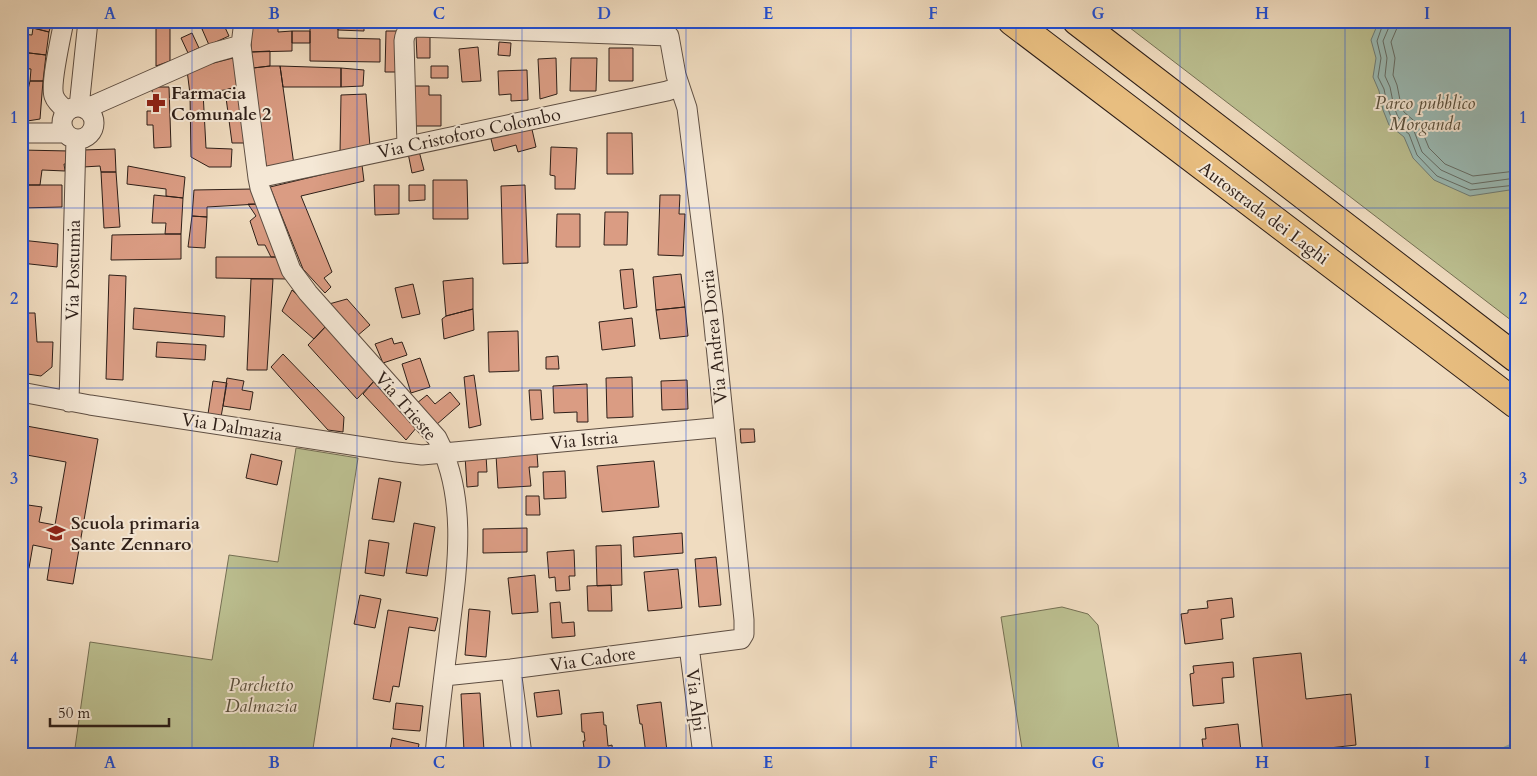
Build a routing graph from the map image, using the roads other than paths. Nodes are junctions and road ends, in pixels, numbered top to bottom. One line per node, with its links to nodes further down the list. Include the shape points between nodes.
1 (64, 21): 8 (street, via 53,93)
2 (88, 21): 8 (street, Via Postumia)
3 (244, 21): 6 (street, Via Trieste)
4 (1012, 21): 15 (highway, Autostrada dei Laghi)
5 (1077, 21): 12 (highway)
6 (241, 44): 8 (street, via 118,93); 11 (street, Via Trieste)
7 (679, 87): 10 (street, Via Cristoforo Colombo); 10 (street, Via Andrea Doria, via 669,36 411,28 404,41); 16 (street, Via Andrea Doria, via 686,108)
8 (72, 122): 9 (street); 14 (street, Via Postumia)
9 (21, 133)
10 (407, 146): 11 (street, Via Cristoforo Colombo)
11 (258, 178): 17 (street, Via Trieste, via 294,275 437,438)
12 (1516, 358)
13 (21, 392): 14 (street, Via Dalmazia)
14 (69, 402): 17 (street, Via Dalmazia, via 396,452 422,455)
15 (1516, 404)
16 (724, 427): 17 (street, Via Istria); 18 (street, Via Andrea Doria, via 744,620)
17 (444, 452): 21 (street, Via Trieste, via 455,490 458,548)
18 (741, 639): 19 (street, Via Cadore)
19 (689, 646): 20 (street, Via Cadore); 24 (street, Via Alpi)
20 (511, 670): 21 (street, Via Cadore); 23 (street)
21 (444, 676): 22 (street, Via Trieste)
22 (435, 755)
23 (522, 755)
24 (703, 755)

